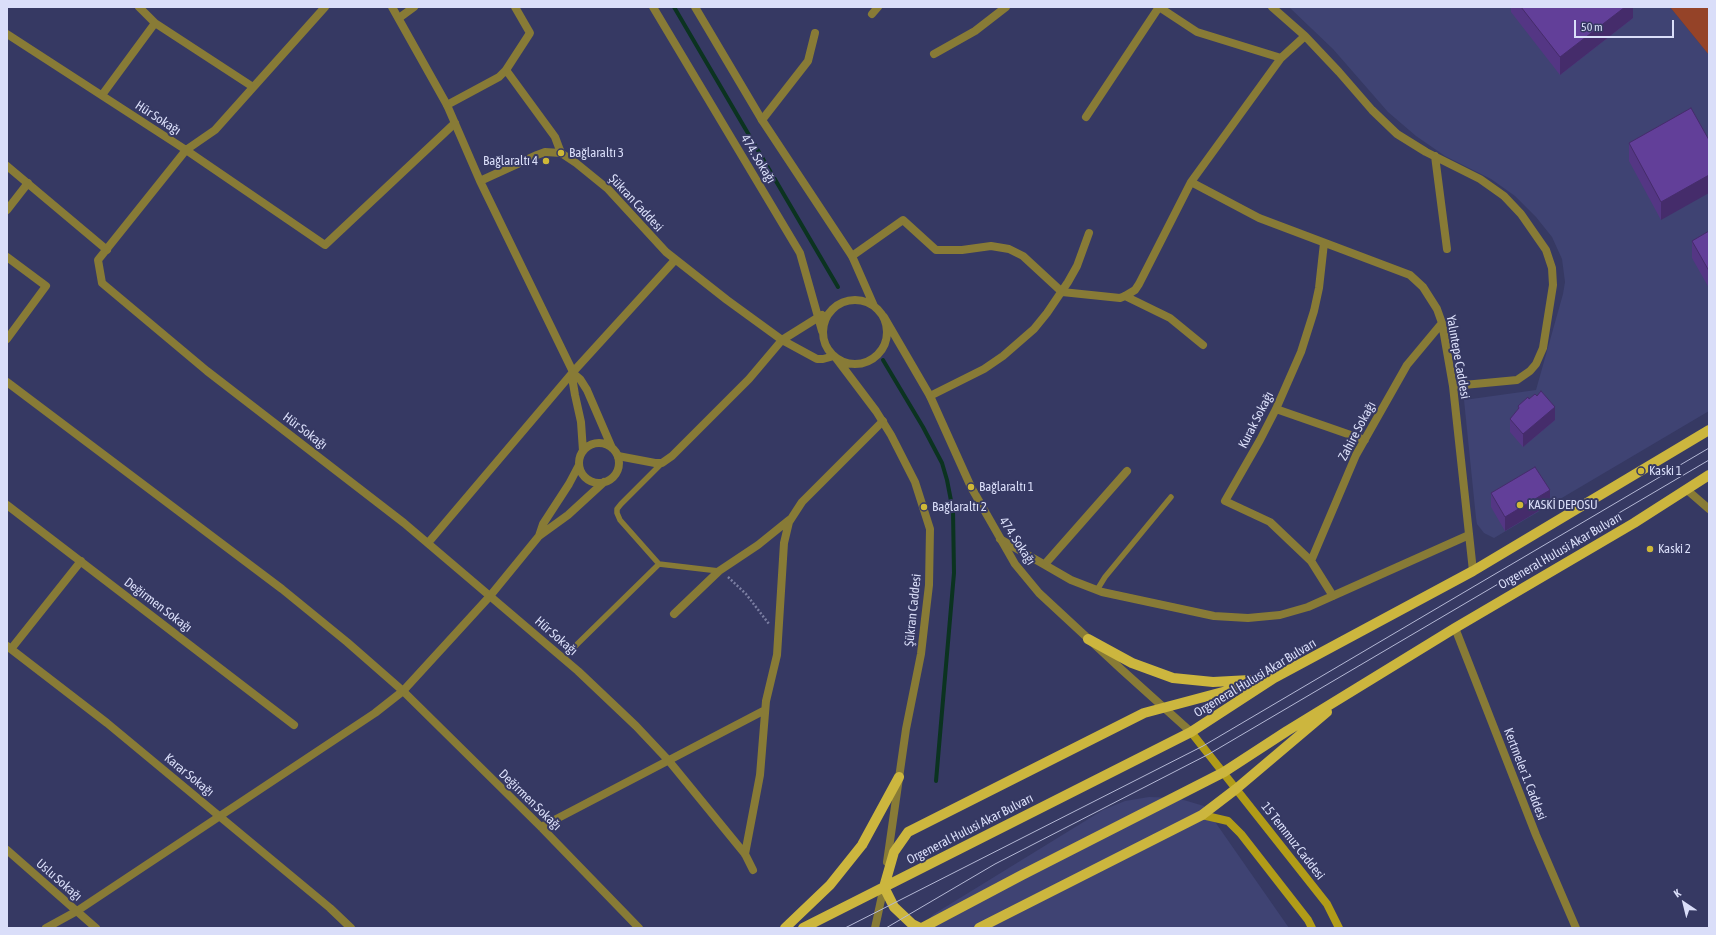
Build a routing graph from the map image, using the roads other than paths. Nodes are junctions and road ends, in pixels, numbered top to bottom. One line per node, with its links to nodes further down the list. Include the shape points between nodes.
1 (325, 7): 20 (street)
2 (392, 7): 12 (street)
3 (414, 7): 12 (street)
4 (515, 7): 19 (street, via 530,33)
5 (653, 7): 45 (street, 474. Sokağı, via 800,253)
6 (695, 7): 24 (street, 474. Sokağı)
7 (878, 7): 11 (street)
8 (1006, 7): 17 (street, via 975,31)
9 (1272, 7): 16 (street)
10 (143, 9): 13 (street)
11 (872, 14)
12 (399, 18): 22 (street)
13 (155, 23): 20 (street); 21 (street)
14 (815, 33): 24 (street, via 808,61)
15 (7, 34): 21 (street, Hür Sokağı)
16 (1305, 36): 18 (street); 28 (street, via 1384,123 1411,144)
17 (934, 54)
18 (1281, 58): 23 (street, via 1197,32 1159,7); 31 (street)
19 (506, 70): 22 (street, via 499,77); 27 (street, via 555,137)
20 (254, 87): 26 (street, via 215,130)
21 (102, 95): 26 (street, Hür Sokağı)
22 (447, 105): 25 (street)
23 (1086, 116)
24 (762, 120): 38 (street, 474. Sokağı)
25 (455, 123): 26 (street, via 325,245); 30 (street)
26 (186, 150): 37 (street, Hür Sokağı)
27 (560, 153): 30 (street, via 545,152 536,155); 40 (street, Şükran Caddesi, via 608,189 653,239)
28 (1435, 156): 36 (street); 55 (street, via 1480,179 1513,205 1546,250 1553,277 1543,348 1530,371 1518,380)
29 (7, 166): 32 (street)
30 (480, 181): 53 (street)
31 (1191, 182): 35 (street, Yalıntepe Caddesi, via 1259,218); 42 (street, via 1139,284)
32 (28, 183): 33 (street); 37 (street)
33 (7, 210)
34 (1089, 234): 41 (street, via 1077,266)
35 (1324, 243): 47 (street, Yalıntepe Caddesi, via 1410,275 1420,283 1430,297); 57 (street, Kurak Sokağı, via 1319,288 1308,333)
36 (1447, 248)
37 (107, 250): 77 (street, Hür Sokağı, via 98,260 102,283 207,371)
38 (852, 256): 41 (street, via 904,220 936,250 990,246 1016,252); 43 (street, 474. Sokağı)
39 (7, 257): 49 (street, via 46,286)
40 (676, 260): 50 (street, Şükran Caddesi); 53 (street)
41 (1062, 292): 42 (street, via 1120,298); 56 (street, via 1034,329 1003,356 984,369)
42 (1125, 296): 51 (street, via 1170,318)
43 (874, 306): 44 (street, via 867,302 852,300 844,301); 46 (street)
44 (831, 310): 45 (street); 48 (street, via 823,323)
45 (819, 317): 48 (street, 474. Sokağı); 50 (street)
46 (884, 318): 52 (street, via 886,340 883,348 872,359 850,364); 56 (street, 474. Sokağı)
47 (1442, 323): 55 (street, Yalıntepe Caddesi); 60 (street, Zahire Sokağı, via 1407,365)
48 (822, 331): 52 (street, via 826,346)
49 (7, 339)
50 (782, 340): 52 (street, Şükran Caddesi, via 817,359); 64 (street, via 749,379)
51 (1203, 345)
52 (835, 357): 58 (street, Şükran Caddesi)
53 (573, 373): 61 (street, via 587,390); 62 (street, via 575,395 582,422); 77 (street)
54 (7, 382): 93 (street, Değirmen Sokağı, via 282,589)
55 (1453, 386): 74 (street, Yalıntepe Caddesi)
56 (930, 396): 76 (street, 474. Sokağı, via 971,487)
57 (1276, 409): 60 (street); 79 (street, Kurak Sokağı, via 1225,501 1270,522)
58 (883, 421): 73 (street, via 802,502); 101 (street, Şükran Caddesi, via 915,482 930,529 929,585 925,619)
59 (1709, 430): 83 (main road, Orgeneral Hulusi Akar Bulvarı)
60 (1365, 440): 79 (street, Zahire Sokağı, via 1356,455)
61 (612, 448): 62 (street, via 598,443 588,446); 63 (street)
62 (583, 451): 65 (street)
63 (618, 456): 64 (street); 68 (street, via 616,474)
64 (662, 463): 80 (lane, via 617,509 620,520)
65 (579, 464): 68 (street, via 580,472 587,480 594,483); 75 (street, via 543,524)
66 (1127, 471): 81 (street)
67 (1709, 475): 69 (main road, Orgeneral Hulusi Akar Bulvarı)
68 (604, 482): 75 (street, via 568,515)
69 (1686, 489): 72 (street); 88 (main road, Orgeneral Hulusi Akar Bulvarı, via 1634,523)
70 (1171, 497): 84 (lane)
71 (7, 505): 78 (street, Değirmen Sokağı)
72 (1709, 510)
73 (790, 519): 82 (street, via 758,545); 96 (street, via 784,543 779,642)
74 (1469, 535): 83 (street, Yalıntepe Caddesi); 86 (street)
75 (539, 536): 85 (street)
76 (1000, 539): 81 (street); 89 (street, 474. Sokağı, via 1015,564 1039,593)
77 (428, 543): 85 (street, Hür Sokağı)
78 (81, 561): 90 (street); 97 (street, Değirmen Sokağı)
79 (1311, 561): 86 (street)
80 (659, 564): 82 (lane); 91 (lane)
81 (1044, 564): 84 (street, via 1071,580)
82 (719, 571): 87 (street)
83 (1473, 571): 92 (main road, Orgeneral Hulusi Akar Bulvarı)
84 (1097, 590): 86 (street, via 1214,616 1237,618 1280,615)
85 (490, 596): 91 (street, Hür Sokağı); 93 (street)
86 (1333, 596)
87 (674, 614)
88 (1455, 628): 94 (main road, Orgeneral Hulusi Akar Bulvarı); 122 (street, Kertmeler 1. Caddesi, via 1536,835)
89 (1088, 639): 92 (main road, via 1132,664 1173,678 1213,682); 95 (street, 474. Sokağı)
90 (9, 647): 103 (street, Karar Sokağı)
91 (563, 658): 99 (street, Hür Sokağı)
92 (1274, 678): 95 (main road); 98 (main road, Orgeneral Hulusi Akar Bulvarı)
93 (403, 691): 103 (street, via 375,713); 105 (street, Değirmen Sokağı)
94 (1350, 692): 100 (main road, Orgeneral Hulusi Akar Bulvarı); 102 (main road)
95 (1164, 707): 98 (street, 474. Sokağı); 109 (main road, via 1144,713 908,832 894,852)
96 (765, 710): 99 (street); 107 (street, via 760,775)
97 (294, 725)
98 (1191, 732): 100 (main road, 15 Temmuz Caddesi); 109 (main road, Orgeneral Hulusi Akar Bulvarı)
99 (669, 761): 105 (street); 107 (street, Hür Sokağı)
100 (1224, 772): 102 (main road, 15 Temmuz Caddesi); 118 (main road, Orgeneral Hulusi Akar Bulvarı)
101 (899, 778): 109 (street, Şükran Caddesi); 115 (main road, via 862,845 830,885)
102 (1236, 789): 104 (main road); 121 (main road, 15 Temmuz Caddesi, via 1327,904)
103 (219, 815): 110 (street); 113 (street, Karar Sokağı)
104 (1202, 815): 119 (main road); 120 (main road, via 1228,821 1241,834)
105 (541, 827): 114 (street, Değirmen Sokağı)
106 (7, 850): 110 (street, Uslu Sokağı)
107 (745, 854): 108 (street, Hür Sokağı)
108 (753, 870)
109 (884, 887): 116 (main road, Orgeneral Hulusi Akar Bulvarı); 117 (street, Şükran Caddesi); 118 (main road, via 894,907 912,924)
110 (77, 911): 111 (street); 112 (street, Uslu Sokağı)
111 (46, 928)
112 (96, 928)
113 (351, 928)
114 (639, 928)
115 (785, 928)
116 (803, 928)
117 (876, 928)
118 (921, 928)
119 (979, 928)
120 (1312, 928)
121 (1339, 928)
122 (1576, 928)

